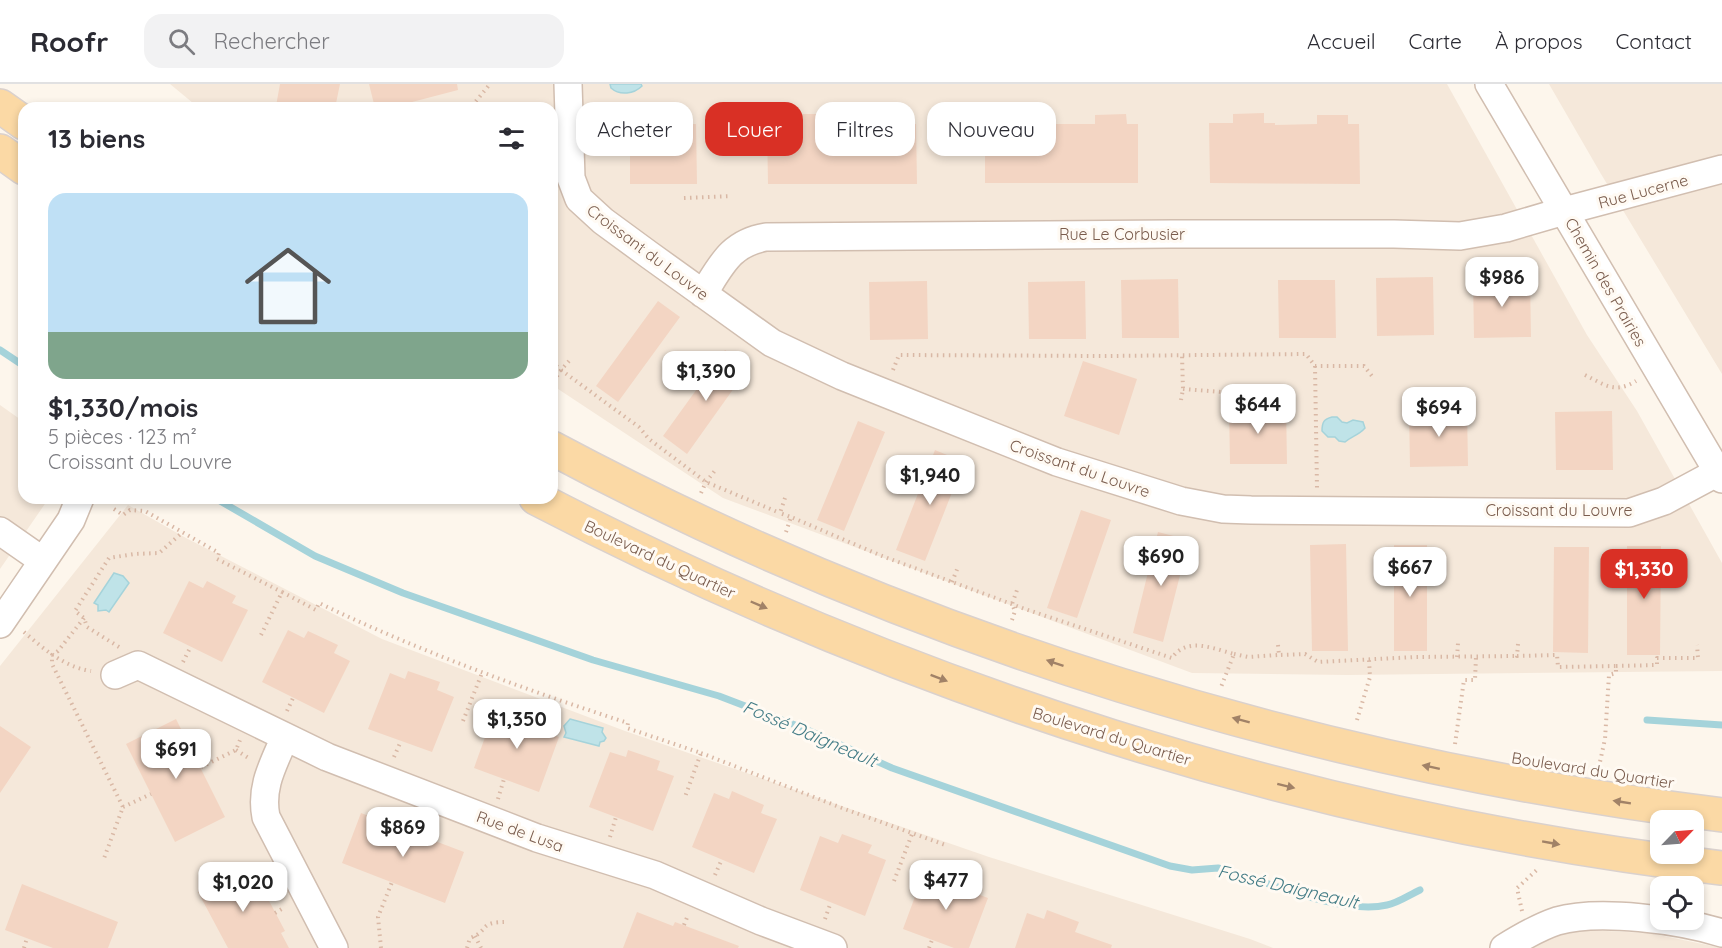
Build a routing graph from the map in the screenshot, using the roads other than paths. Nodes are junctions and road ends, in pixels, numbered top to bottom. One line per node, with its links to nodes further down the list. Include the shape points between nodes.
1 (568, 84): 9 (street, Croissant du Louvre, via 571,178 579,199)
2 (1489, 84): 8 (street, Chemin des Prairies)
3 (0, 106): 4 (main road)
4 (18, 119)
5 (0, 151): 6 (main road)
6 (18, 164)
7 (1722, 169): 8 (street, Rue Lucerne)
8 (1564, 211): 9 (street, Rue Le Corbusier, via 1500,230 1460,236 766,237 735,249); 11 (street, Chemin des Prairies)
9 (703, 294): 11 (street, Croissant du Louvre, via 795,355 943,418 1048,459 1150,493 1204,506 1251,510 1629,513)
10 (558, 451): 20 (main road, Boulevard du Quartier, one-way to 10, via 1545,789 1366,753 1099,678 841,583 704,524)
11 (1720, 476)
12 (105, 504): 14 (street)
13 (548, 504): 21 (main road, Boulevard du Quartier, one-way to 21, via 685,572 826,633 989,696 1089,729 1237,773 1412,816 1604,852)
14 (76, 509): 16 (street)
15 (0, 531): 16 (street)
16 (43, 561): 17 (street)
17 (10, 627)
18 (121, 664): 19 (street, Rue de Lusa, via 138,665)
19 (285, 738): 23 (street, via 263,800 266,817); 24 (street, Rue de Lusa, via 537,838 655,875)
20 (1722, 815)
21 (1722, 868)
22 (1722, 933): 25 (street, via 1646,918 1586,917 1556,921)
23 (334, 948)
24 (833, 948)
25 (1504, 948)

